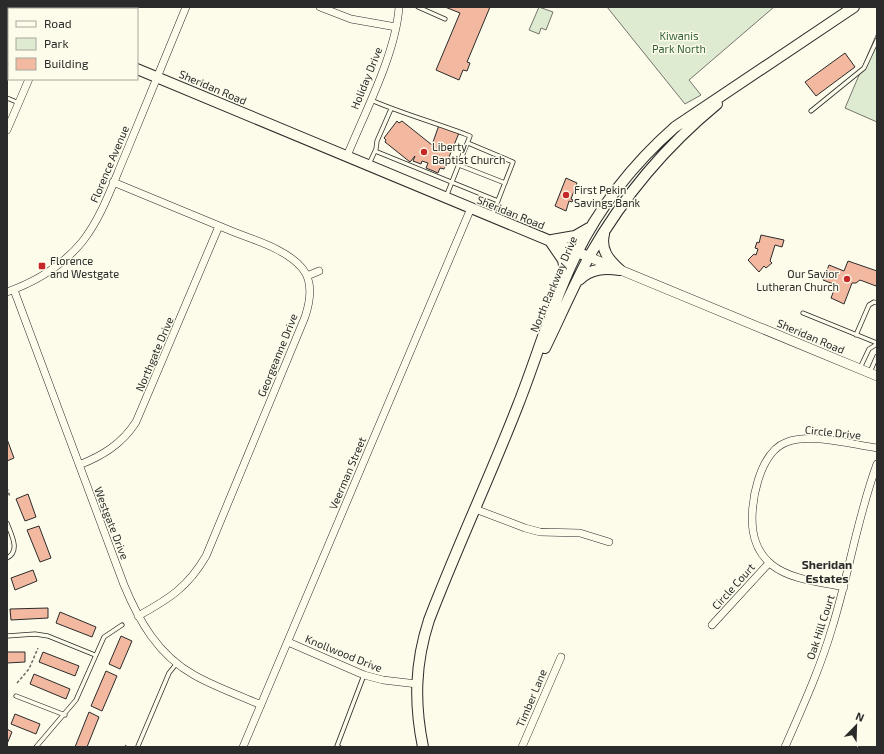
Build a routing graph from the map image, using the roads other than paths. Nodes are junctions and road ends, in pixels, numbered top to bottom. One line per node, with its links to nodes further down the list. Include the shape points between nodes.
1 (186, 7): 11 (street, Florence Avenue)
2 (320, 7): 7 (street, via 351,19)
3 (399, 7): 7 (street, Holiday Drive)
4 (418, 7): 6 (lane)
5 (854, 7): 10 (main road, North Parkway Drive)
6 (445, 19)
7 (396, 27): 14 (street, Holiday Drive, via 388,56)
8 (877, 40): 17 (lane, via 864,68)
9 (138, 68): 11 (main road, Sheridan Road)
10 (753, 75): 31 (main road, North Parkway Drive, via 690,116 659,142 614,193); 33 (main road, North Parkway Drive, via 659,158)
11 (157, 77): 21 (main road, Sheridan Road); 24 (street, Florence Avenue)
12 (29, 80): 15 (street)
13 (7, 98): 15 (lane)
14 (370, 100): 16 (lane); 21 (street, Holiday Drive)
15 (19, 103): 18 (street)
16 (391, 109): 19 (lane, via 470,136); 20 (lane)
17 (811, 111)
18 (7, 130)
19 (468, 143): 23 (lane); 25 (lane, via 513,162)
20 (375, 151): 22 (lane); 26 (lane)
21 (346, 156): 22 (main road, Sheridan Road)
22 (369, 165): 27 (main road, Sheridan Road)
23 (459, 165): 25 (lane); 26 (lane)
24 (114, 182): 32 (street); 42 (street, Florence Avenue, via 94,224 77,248 48,272)
25 (505, 183): 28 (lane)
26 (451, 184): 27 (lane); 28 (lane)
27 (446, 198): 29 (main road, Sheridan Road)
28 (498, 201): 30 (lane)
29 (471, 208): 30 (main road, Sheridan Road); 64 (street, Veerman Street)
30 (492, 217): 34 (main road, Sheridan Road)
31 (594, 224): 34 (main road, via 575,236); 35 (main road, North Parkway Drive)
32 (219, 226): 39 (street, via 287,256 302,268); 53 (street, Northgate Drive, via 136,422 126,436 111,449)
33 (605, 231): 36 (main road, North Parkway Drive); 37 (main road, via 605,252)
34 (549, 240): 35 (main road, Sheridan Road); 40 (main road, via 563,260)
35 (578, 252): 36 (main road, Sheridan Road); 40 (main road, North Parkway Drive)
36 (589, 257): 37 (street, Sheridan Road); 41 (main road, North Parkway Drive)
37 (620, 270): 41 (main road, via 597,270 584,275); 48 (street, Sheridan Road)
38 (319, 271): 39 (street)
39 (307, 276): 60 (street, Georgeanne Drive, via 310,299 305,318 206,556 184,587)
40 (566, 278): 50 (main road, North Parkway Drive)
41 (577, 282): 50 (main road, North Parkway Drive)
42 (10, 291): 53 (street, Westgate Drive)
43 (877, 303): 45 (lane, via 869,304)
44 (803, 313): 45 (lane)
45 (856, 335): 46 (lane)
46 (877, 343): 48 (lane, via 869,348)
47 (877, 356): 49 (lane)
48 (859, 369): 49 (street, Sheridan Road)
49 (873, 375)
50 (518, 404): 54 (main road, North Parkway Drive)
51 (877, 448): 58 (street, Circle Drive, via 802,439 786,443 773,452 761,470 752,519 755,540)
52 (877, 464): 59 (street, Oak Hill Court, via 861,511)
53 (79, 465): 60 (street, Westgate Drive)
54 (475, 509): 56 (street, via 525,528 580,534); 69 (main road, North Parkway Drive, via 429,620 420,651)
55 (7, 523): 57 (lane, via 15,546 12,555)
56 (609, 542)
57 (7, 558)
58 (769, 563): 59 (street, Circle Drive, via 794,576); 62 (street, Circle Court)
59 (844, 587): 79 (street, Oak Hill Court, via 824,653)
60 (138, 616): 67 (street, Westgate Drive, via 157,644)
61 (122, 624): 65 (lane, via 106,634)
62 (712, 625)
63 (7, 636): 65 (lane, via 44,635)
64 (288, 642): 68 (street, Knollwood Drive); 71 (street, Veerman Street)
65 (95, 656): 72 (lane, via 76,700)
66 (561, 658): 78 (street, Timber Lane)
67 (177, 663): 71 (street, Westgate Drive, via 203,680); 73 (lane, via 169,673)
68 (364, 675): 69 (street, Knollwood Drive); 76 (lane)
69 (416, 684): 77 (main road, North Parkway Drive)
70 (16, 696): 72 (lane)
71 (261, 705): 75 (street, Veerman Street)
72 (65, 715): 74 (lane)
73 (138, 746)
74 (36, 747)
75 (244, 747)
76 (338, 747)
77 (423, 747)
78 (522, 747)
79 (785, 747)

